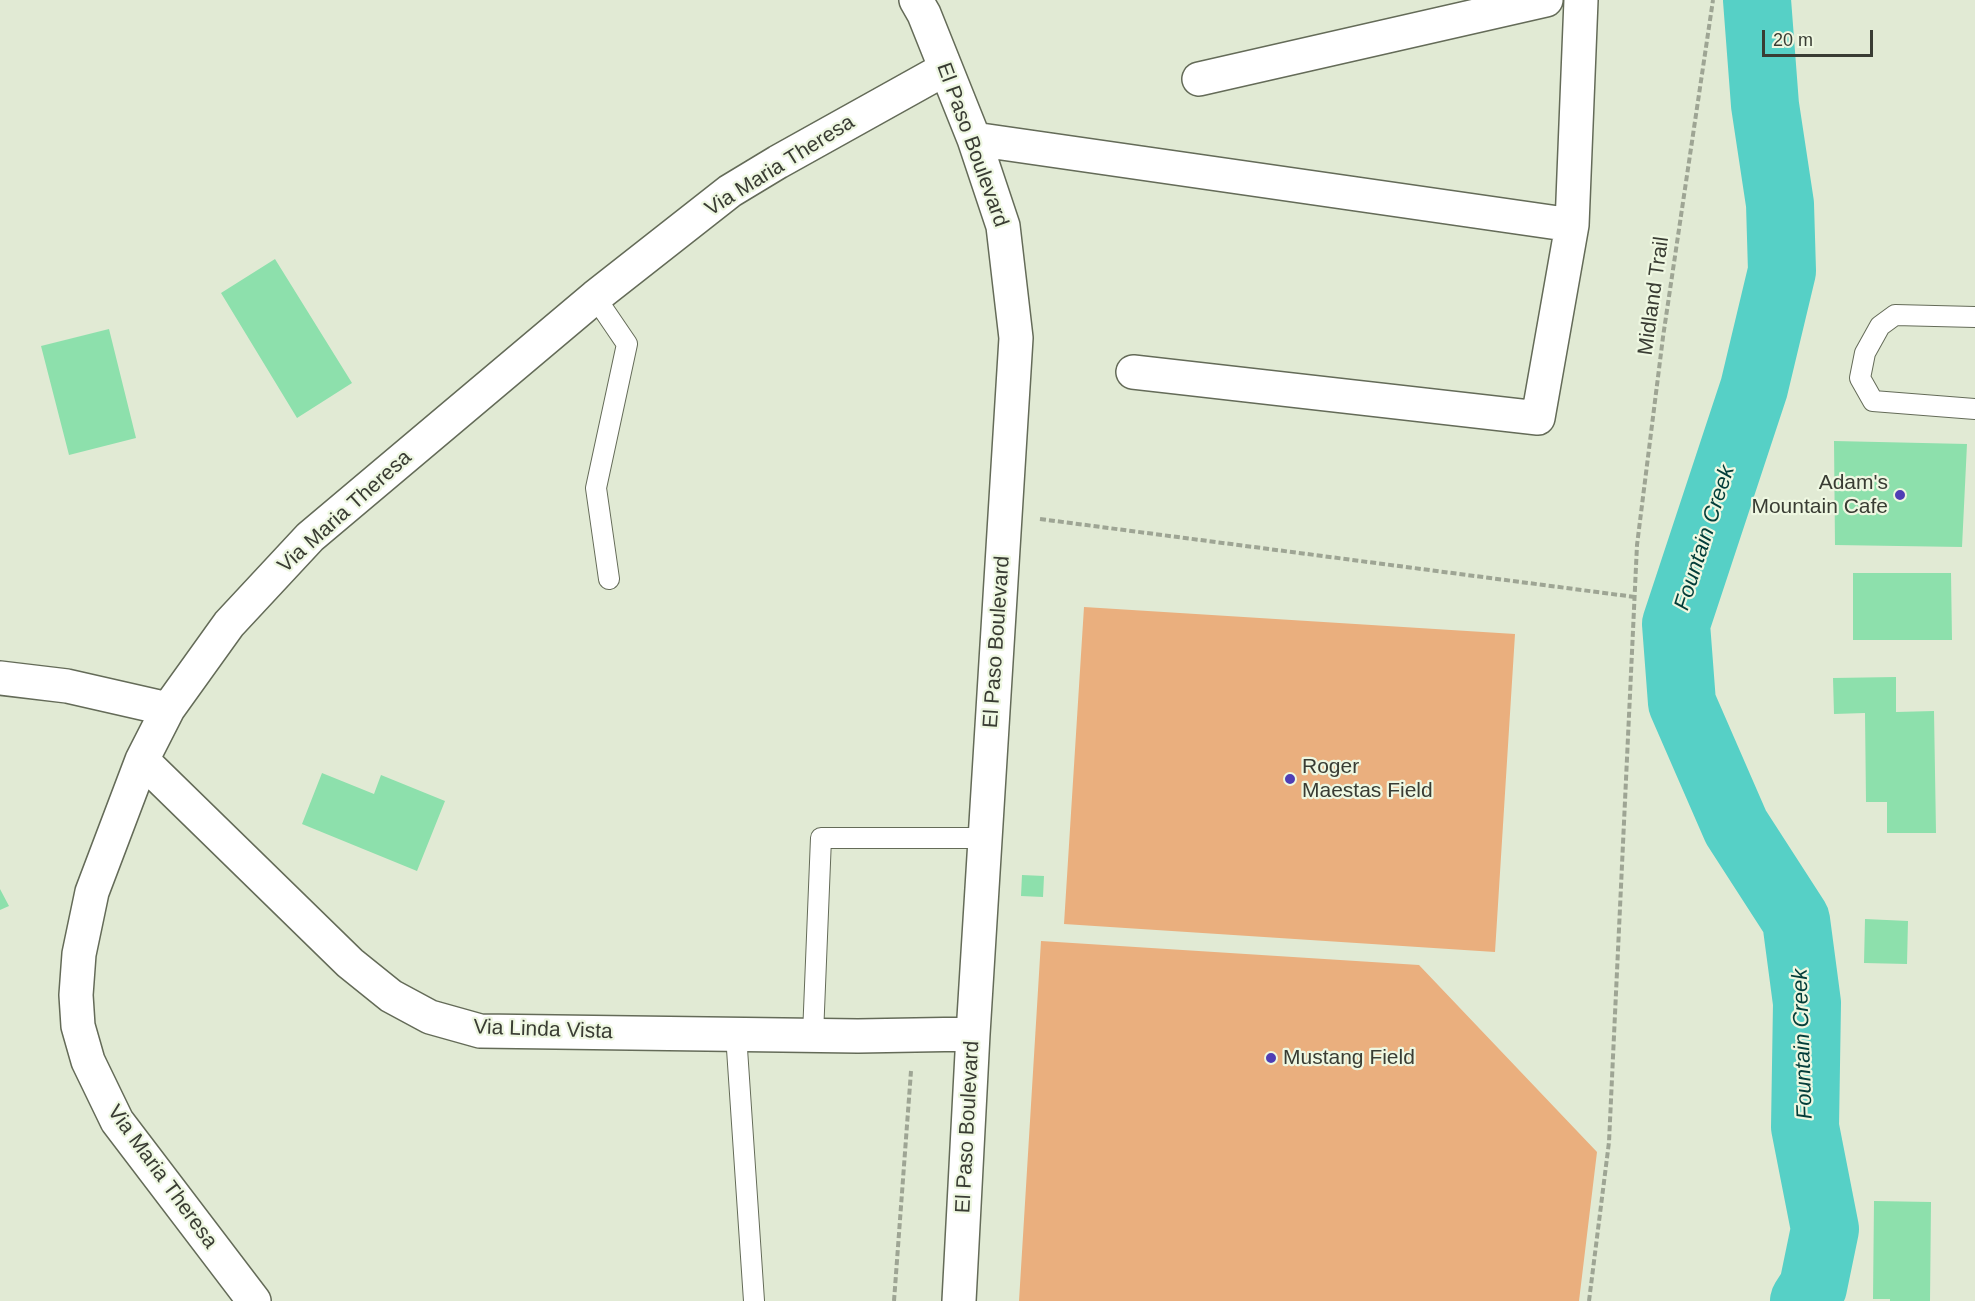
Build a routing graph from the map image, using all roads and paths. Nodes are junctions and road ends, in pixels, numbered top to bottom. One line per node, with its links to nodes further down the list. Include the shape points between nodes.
1 (916, 0): 5 (street, El Paso Boulevard)
2 (1546, 0): 6 (street)
3 (1581, 0): 8 (street)
4 (1713, 0): 15 (path, Midland Trail, via 1648,452)
5 (945, 69): 7 (street, El Paso Boulevard); 9 (street, Via Maria Theresa, via 730,191)
6 (1199, 79)
7 (974, 139): 8 (street); 13 (street, El Paso Boulevard, via 1003,226 1016,338)
8 (1572, 225): 11 (street, via 1538,418)
9 (595, 297): 14 (lane, via 627,344 596,488); 17 (street, Via Maria Theresa, via 310,537 229,624)
10 (1975, 317): 12 (lane, via 1895,315 1880,326 1865,352 1860,378 1874,401)
11 (1133, 372)
12 (1975, 409)
13 (1005, 514): 15 (path); 19 (street, El Paso Boulevard)
14 (609, 579)
15 (1635, 597): 28 (path, Midland Trail, via 1609,1142)
16 (0, 678): 17 (street, via 67,686)
17 (168, 709): 18 (street, Via Maria Theresa)
18 (142, 760): 20 (street, Via Linda Vista, via 350,963 392,996 430,1017 480,1031); 24 (street, Via Maria Theresa, via 92,892 79,954 78,1026 88,1061 117,1121)
19 (985, 838): 21 (lane, via 821,838); 23 (street, El Paso Boulevard)
20 (736, 1034): 21 (street, Via Linda Vista); 25 (lane)
21 (813, 1035): 22 (street, Via Linda Vista)
22 (910, 1035): 23 (street, Via Linda Vista); 26 (path, via 911,1076)
23 (973, 1035): 27 (street, El Paso Boulevard)
24 (254, 1301)
25 (754, 1301)
26 (894, 1301)
27 (959, 1301)
28 (1589, 1301)

